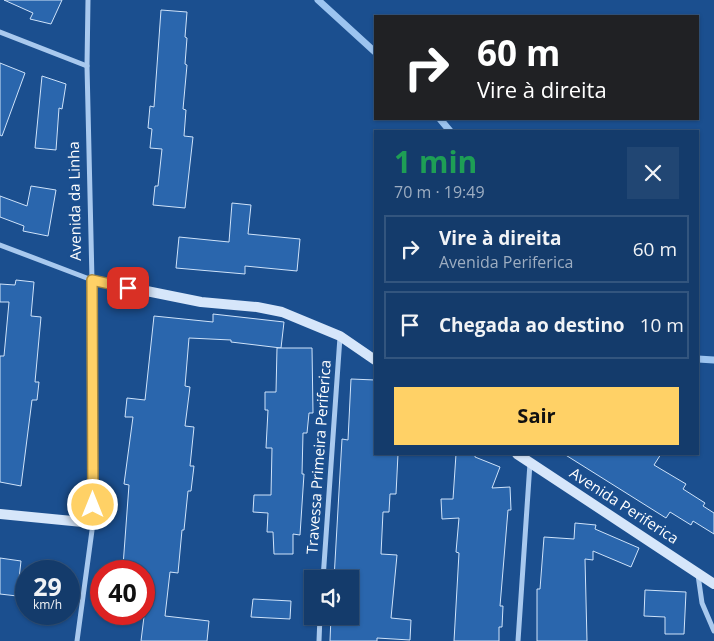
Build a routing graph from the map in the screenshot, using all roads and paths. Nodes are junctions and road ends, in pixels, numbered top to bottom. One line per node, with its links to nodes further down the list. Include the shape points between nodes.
1 (88, 0): 3 (street, Avenida da Linha)
2 (0, 32): 3 (street)
3 (87, 66): 5 (street, Avenida da Linha)
4 (0, 245): 5 (street)
5 (92, 280): 6 (street, via 201,302 282,312); 11 (street, Avenida da Linha)
6 (340, 336): 7 (street); 12 (street, Travessa Primeira Periferica)
7 (374, 359)
8 (519, 455): 9 (street, Avenida Periferica)
9 (530, 462): 13 (street, Avenida Periferica); 19 (street)
10 (0, 514): 11 (street)
11 (93, 524): 17 (street, Avenida da Linha)
12 (324, 570)
13 (698, 572): 14 (street, Avenida Periferica); 16 (street, via 702,603)
14 (714, 584)
15 (320, 625): 18 (street)
16 (714, 631)
17 (77, 641)
18 (319, 641)
19 (518, 641)

